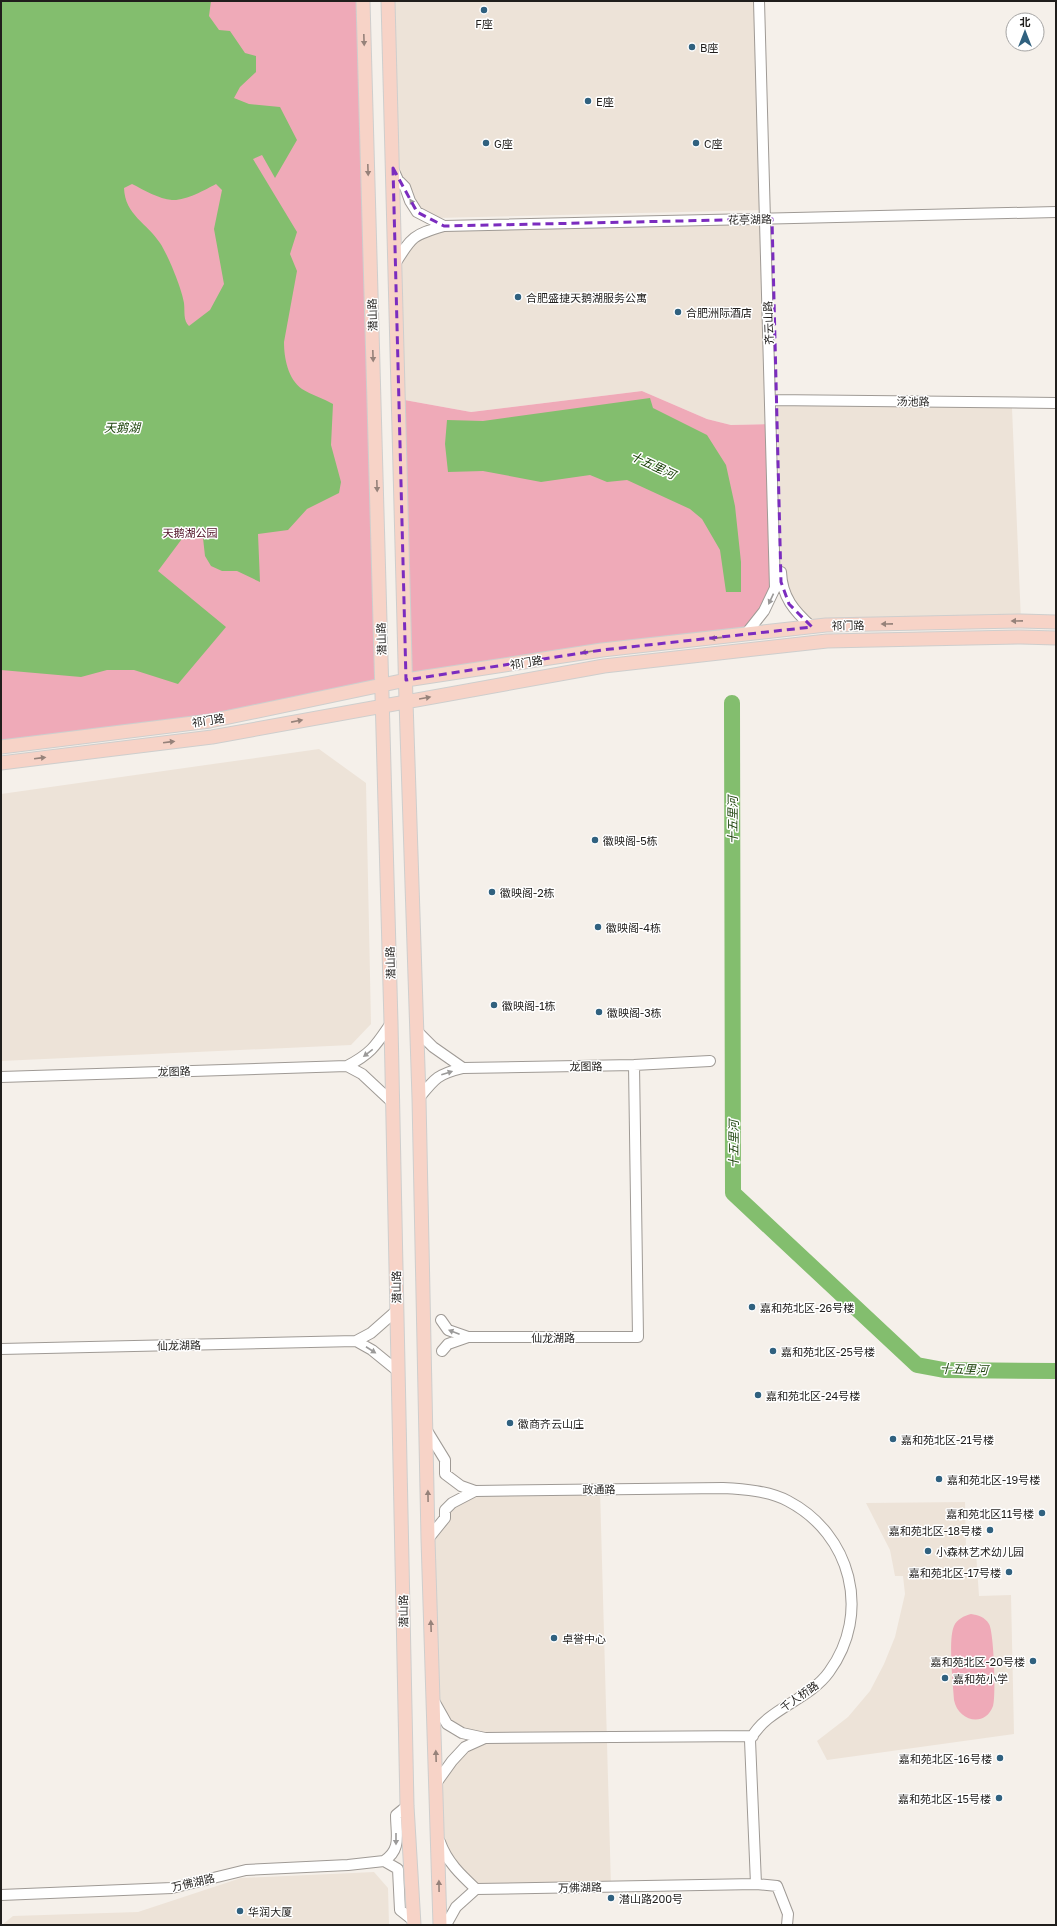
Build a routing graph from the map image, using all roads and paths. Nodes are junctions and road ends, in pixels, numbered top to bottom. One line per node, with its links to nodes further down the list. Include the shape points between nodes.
1 (363, 1): 18 (main road, 潜山路, one-way to 18)
2 (388, 1): 5 (main road)
3 (759, 1): 7 (street, 齐云山路)
4 (766, 1): 7 (street)
5 (393, 168): 8 (street, 花亭湖路, one-way to 5, via 417,212); 9 (main road)
6 (1056, 212): 7 (street, 花亭湖路)
7 (768, 219): 8 (street, 花亭湖路); 10 (street, 齐云山路)
8 (444, 226): 9 (street, 花亭湖路, via 419,233 408,243)
9 (395, 264): 17 (main road)
10 (773, 403): 11 (street, 汤池路); 12 (street, 汤池路); 14 (street, via 781,582 789,604); 15 (street, 齐云山路, one-way to 15, via 775,588 764,611)
11 (1056, 403)
12 (1056, 408)
13 (1056, 622): 14 (main road, 祁门路, one-way to 14, via 998,621)
14 (812, 627): 15 (main road, 祁门路)
15 (745, 635): 17 (main road, 祁门路, one-way to 17, via 602,650)
16 (1056, 638): 19 (main road, 祁门路, one-way to 16, via 604,666 827,641)
17 (406, 680): 18 (main road, 祁门路); 19 (main road)
18 (382, 686): 20 (main road, 潜山路); 21 (main road, 祁门路, via 210,721)
19 (406, 701): 20 (main road, 祁门路); 24 (main road)
20 (383, 705): 22 (main road, 祁门路, one-way to 20, via 212,737); 23 (main road, 潜山路)
21 (1, 747)
22 (1, 763)
23 (392, 1023): 27 (street, one-way to 27, via 375,1048); 31 (main road, 潜山路)
24 (417, 1031): 28 (street, via 433,1047); 30 (main road)
25 (710, 1061): 26 (street, 龙图路)
26 (634, 1065): 28 (street, 龙图路); 34 (street, 仙龙湖路, via 638,1337)
27 (347, 1066): 29 (street, 龙图路); 31 (street, via 362,1074)
28 (463, 1068): 30 (street, 龙图路, one-way to 28, via 443,1073)
29 (1, 1077)
30 (419, 1098): 39 (main road)
31 (393, 1103): 32 (main road, 潜山路)
32 (396, 1311): 35 (street, via 371,1334); 38 (main road, 潜山路)
33 (441, 1320): 34 (street, one-way to 33, via 448,1330)
34 (468, 1337): 37 (street, via 448,1344)
35 (356, 1341): 36 (street, 仙龙湖路); 38 (street, one-way to 38, via 372,1350)
36 (1, 1349)
37 (442, 1351)
38 (399, 1372): 47 (main road, 潜山路)
39 (426, 1429): 41 (street, via 445,1460 445,1474 462,1486); 42 (main road, one-way to 39)
40 (723, 1488): 41 (street, 政通路); 44 (street, 千人桥路, via 765,1494 786,1500 804,1510 820,1524 833,1542 850,1580 851,1620 832,1667 814,1688 762,1723)
41 (475, 1491): 42 (street, via 452,1503 445,1510 446,1518)
42 (428, 1539): 43 (main road, one-way to 42)
43 (434, 1701): 45 (street, via 447,1724 462,1733); 46 (main road, one-way to 43)
44 (752, 1736): 45 (street); 50 (street, via 750,1752)
45 (485, 1738): 46 (street, via 465,1747)
46 (436, 1782): 48 (main road)
47 (407, 1806): 49 (street, one-way to 49, via 396,1815 397,1845 393,1855); 53 (main road, 潜山路)
48 (438, 1838): 51 (street, via 444,1855 457,1872); 54 (main road, one-way to 48)
49 (384, 1861): 52 (street, 万佛湖路, via 246,1870 172,1888); 53 (street, via 398,1869 400,1910)
50 (756, 1884): 51 (street, 万佛湖路); 56 (street, 万佛湖路, via 777,1886 788,1914)
51 (476, 1889): 55 (street, via 456,1908)
52 (1, 1895)
53 (414, 1923)
54 (440, 1925)
55 (446, 1925)
56 (788, 1925)

